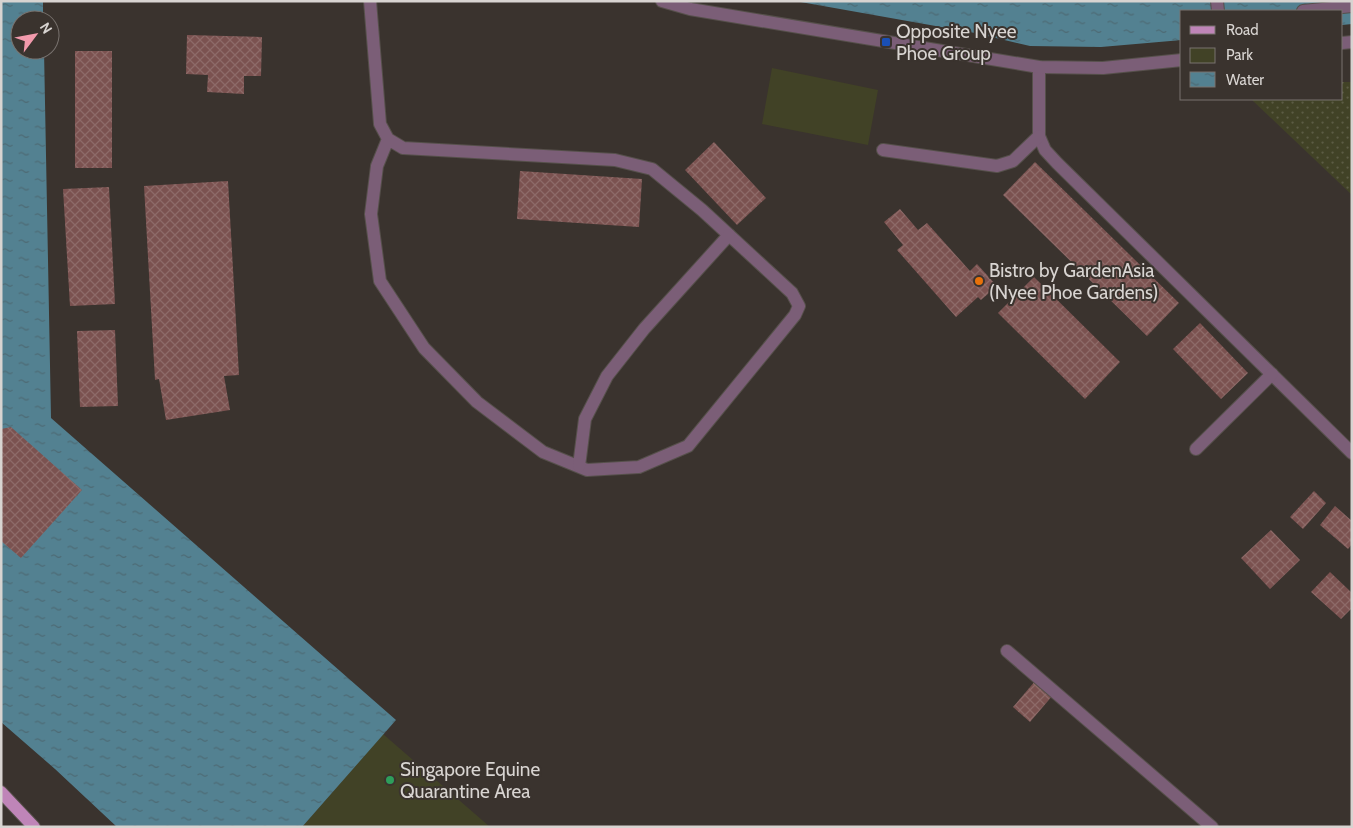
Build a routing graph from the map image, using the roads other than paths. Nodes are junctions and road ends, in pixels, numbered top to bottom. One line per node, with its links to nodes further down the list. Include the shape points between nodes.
1 (370, 1): 8 (street, via 380,124)
2 (662, 1): 6 (street, via 690,9)
3 (1352, 6): 4 (street)
4 (1313, 10)
5 (1180, 60): 6 (street, via 1103,68)
6 (1039, 67): 7 (street)
7 (1038, 136): 9 (street, via 1013,161 997,166); 11 (street, via 1057,163)
8 (388, 139): 10 (street, via 403,148 615,160 652,169); 14 (street, via 378,166 371,214 380,281 424,348 477,402 543,452)
9 (883, 150)
10 (729, 235): 14 (street, via 644,329 608,376 586,419); 14 (street, via 792,293 799,306 795,315 688,446 639,467 587,470)
11 (1272, 374): 12 (street); 13 (street)
12 (1196, 449)
13 (1352, 453)
14 (579, 466)
15 (1007, 651): 17 (street)
16 (1, 792): 18 (main road)
17 (1211, 826)
18 (34, 827)

